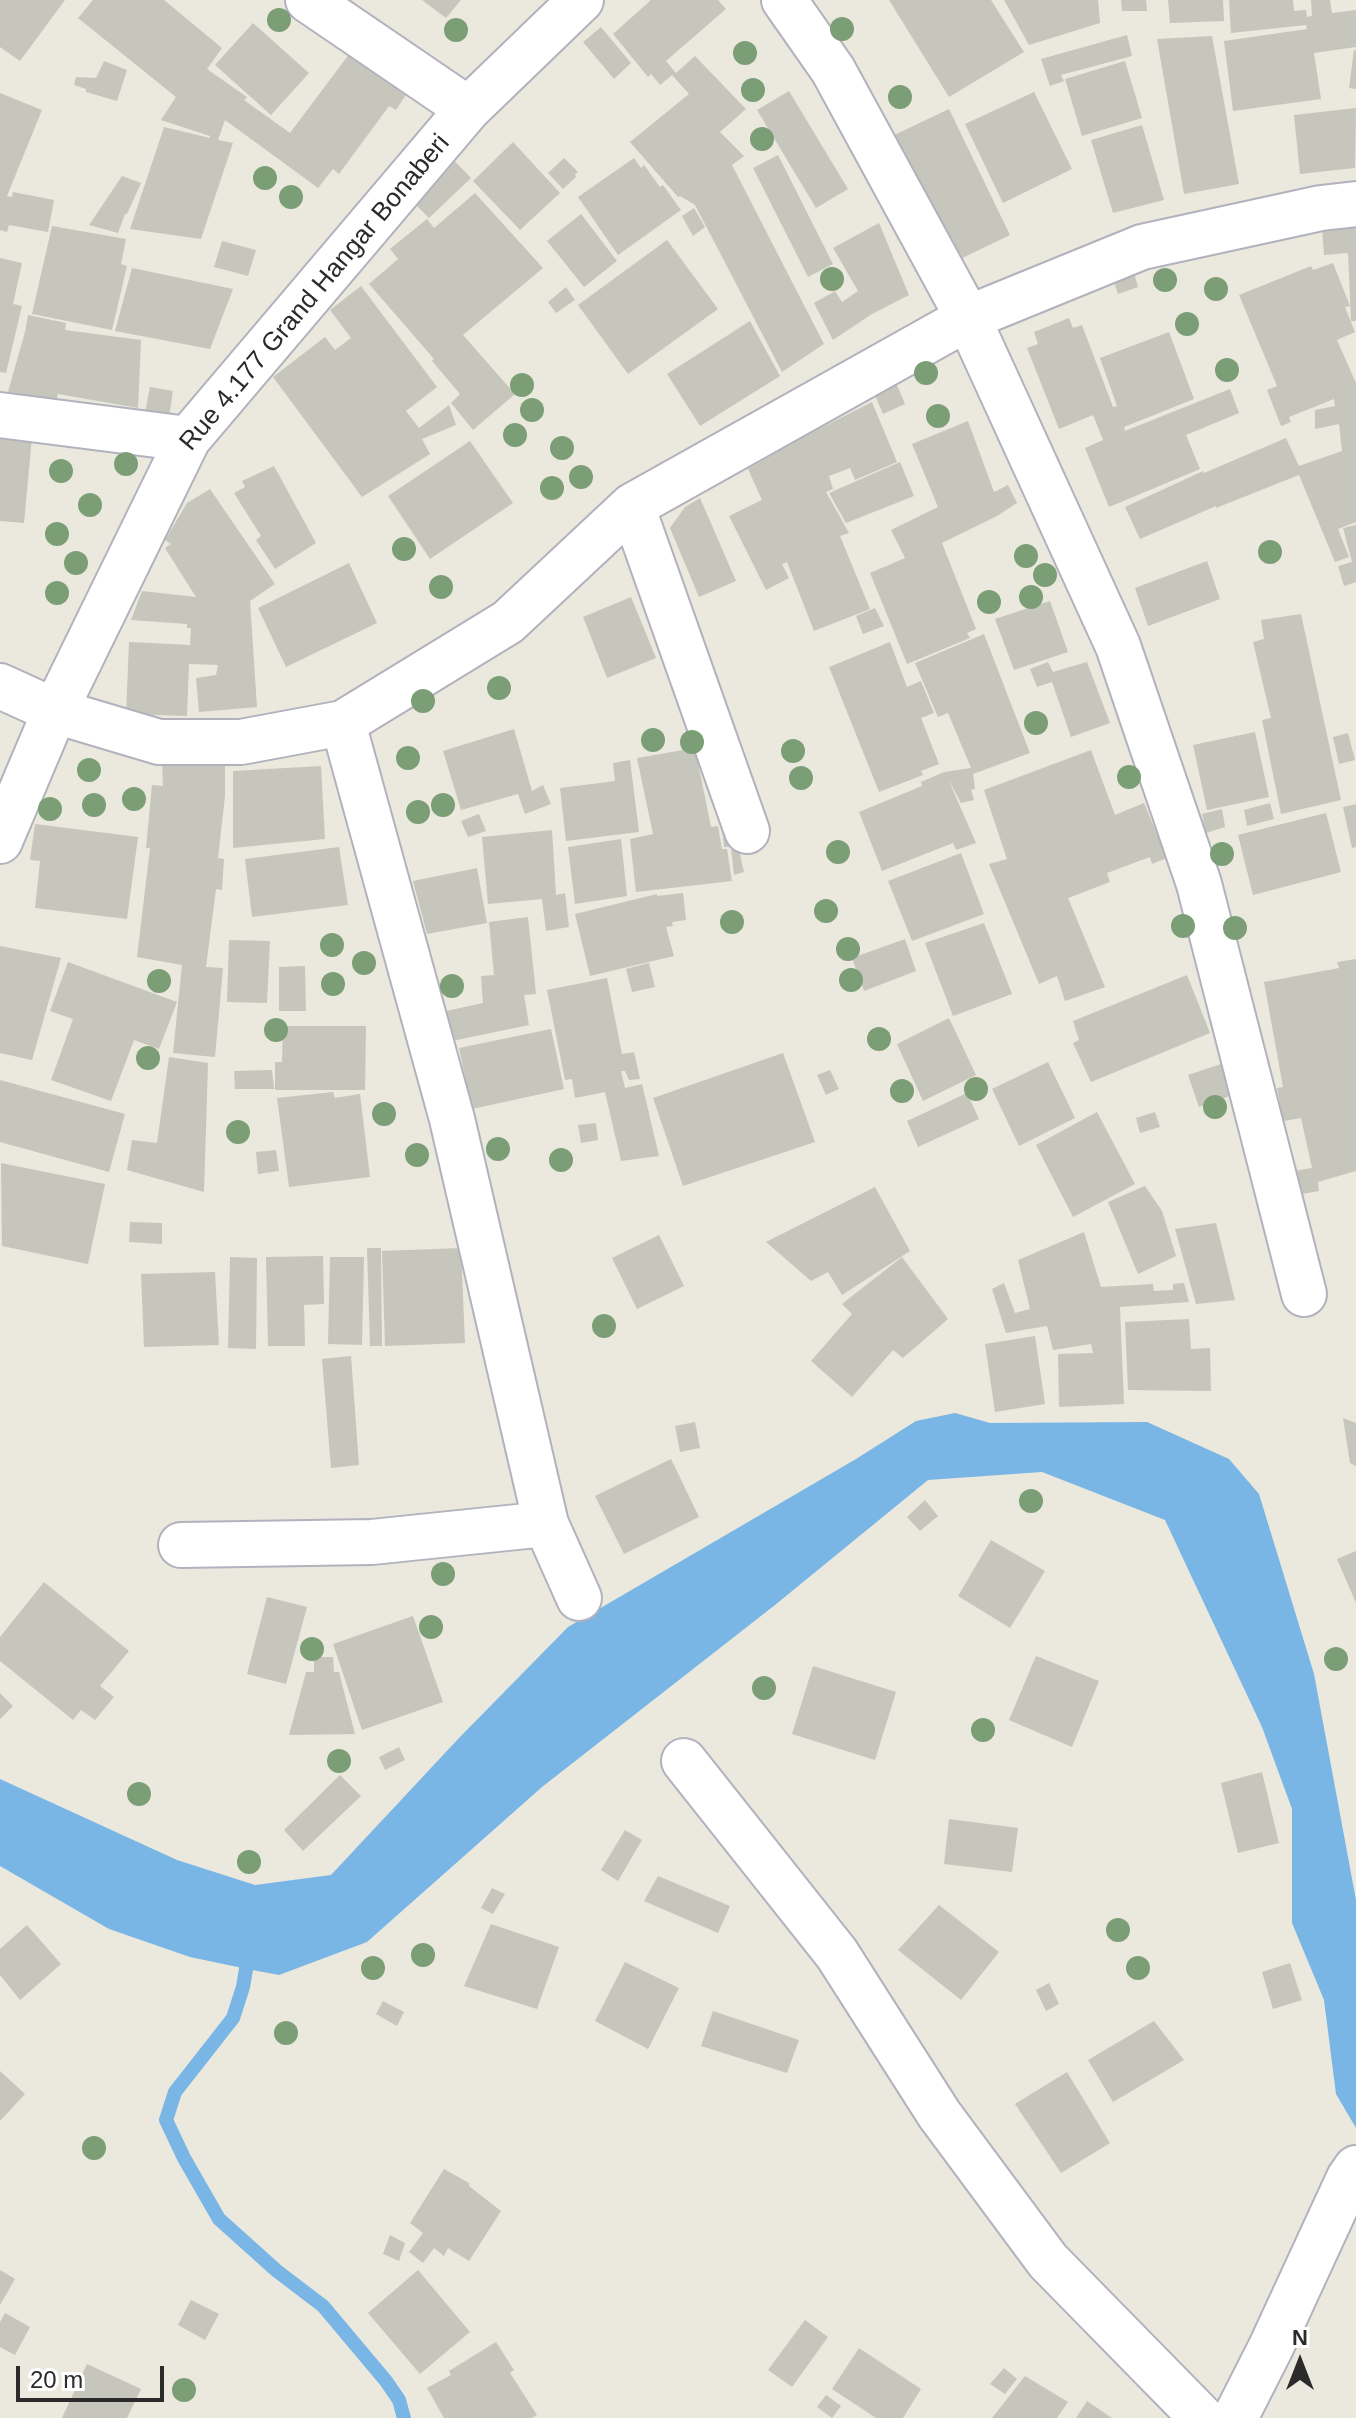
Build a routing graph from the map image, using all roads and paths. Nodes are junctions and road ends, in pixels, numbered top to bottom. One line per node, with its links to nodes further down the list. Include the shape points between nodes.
1 (308, 0): 4 (street)
2 (581, 0): 4 (street, Rue 4.177 Grand Hangar Bonaberi)
3 (784, 0): 6 (street, via 833,70)
4 (468, 109): 8 (street, Rue 4.177 Grand Hangar Bonaberi)
5 (1356, 204): 6 (street, via 1142,247)
6 (968, 318): 9 (street); 15 (street, via 1118,646 1199,884)
7 (0, 415): 8 (street)
8 (188, 439): 11 (street, Rue 4.177 Grand Hangar Bonaberi)
9 (632, 506): 12 (street, via 508,622); 13 (street)
10 (0, 686): 11 (street)
11 (55, 711): 12 (street, via 159,742 241,742); 14 (street, Rue 4.177 Grand Hangar Bonaberi)
12 (343, 723): 16 (street, via 452,1119)
13 (747, 831)
14 (0, 841)
15 (1304, 1294)
16 (546, 1524): 17 (street, via 372,1542); 18 (street)
17 (181, 1545)
18 (579, 1598)
19 (684, 1761): 21 (street, via 837,1954 939,2114 1048,2261)
20 (1356, 2168): 22 (street)
21 (1202, 2418)
22 (1235, 2418)

